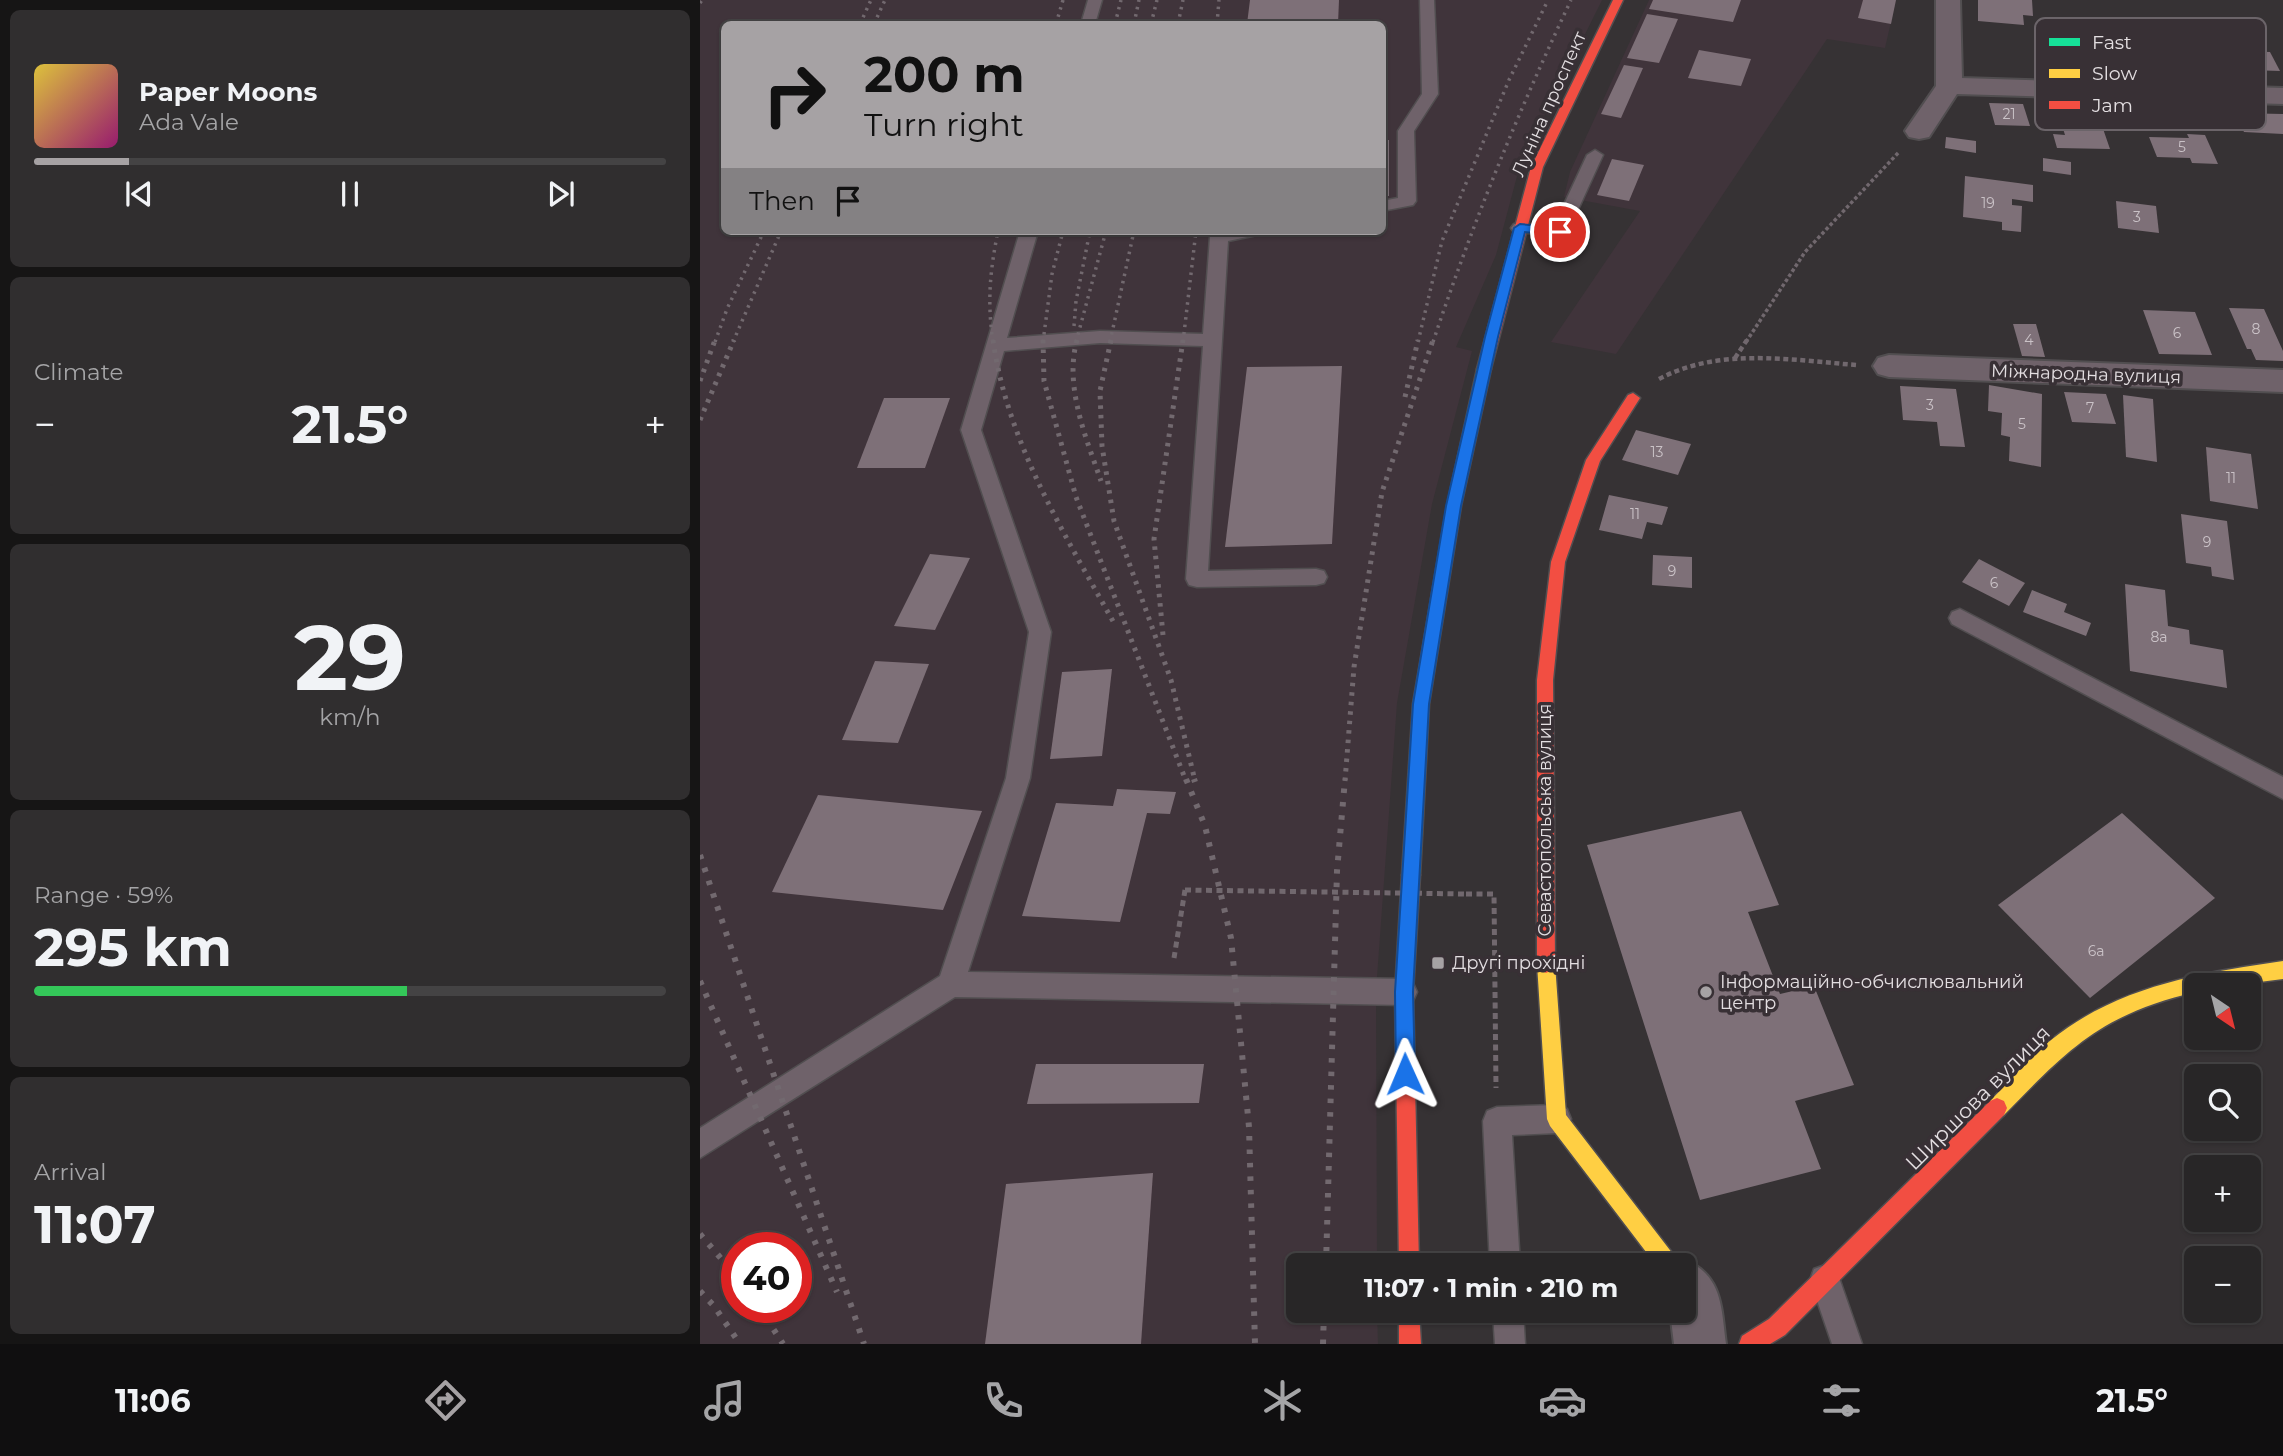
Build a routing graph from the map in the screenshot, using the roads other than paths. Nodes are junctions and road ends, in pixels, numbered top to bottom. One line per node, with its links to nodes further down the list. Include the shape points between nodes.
1 (1095, 0): 5 (lane)
2 (1427, 0): 10 (lane, via 1430,94 1406,131 1407,201)
3 (1618, 0): 11 (street, Луніна проспект, via 1537,167)
4 (1948, 0): 6 (street)
5 (1089, 21)
6 (1949, 86): 7 (street); 8 (street)
7 (2035, 89)
8 (1919, 131)
9 (1595, 155): 11 (lane, via 1560,232)
10 (1386, 205)
11 (1520, 228): 24 (street, Луніна проспект, via 1454,506 1421,704)
12 (1027, 235): 15 (lane)
13 (1230, 235): 14 (lane, via 1219,237)
14 (1212, 340): 15 (lane, via 1100,337); 19 (lane, via 1197,579)
15 (996, 345): 23 (lane, via 971,430 1040,632 1018,778)
16 (1889, 366): 17 (street, Міжнародна вулиця)
17 (2283, 381)
18 (1633, 398): 25 (street, Севастопольська вулиця, via 1593,460 1558,562 1545,680 1546,994)
19 (1316, 577)
20 (1960, 618): 21 (lane)
21 (2283, 789)
22 (2283, 970): 30 (street, Ширшова вулиця, via 2182,984 2118,1006 2064,1041)
23 (951, 984): 24 (lane); 26 (lane)
24 (1404, 992): 27 (street, Луніна проспект)
25 (1557, 1119): 28 (lane, via 1497,1121); 29 (street)
26 (700, 1144)
27 (1409, 1253)
28 (1504, 1253)
29 (1660, 1253)
30 (1825, 1280): 37 (street, Ширшова вулиця, via 1777,1327); 38 (lane)
31 (1696, 1313): 36 (street)
32 (1409, 1323): 34 (street)
33 (1509, 1323): 35 (lane)
34 (1410, 1344)
35 (1510, 1344)
36 (1700, 1344)
37 (1750, 1344)
38 (1847, 1344)

